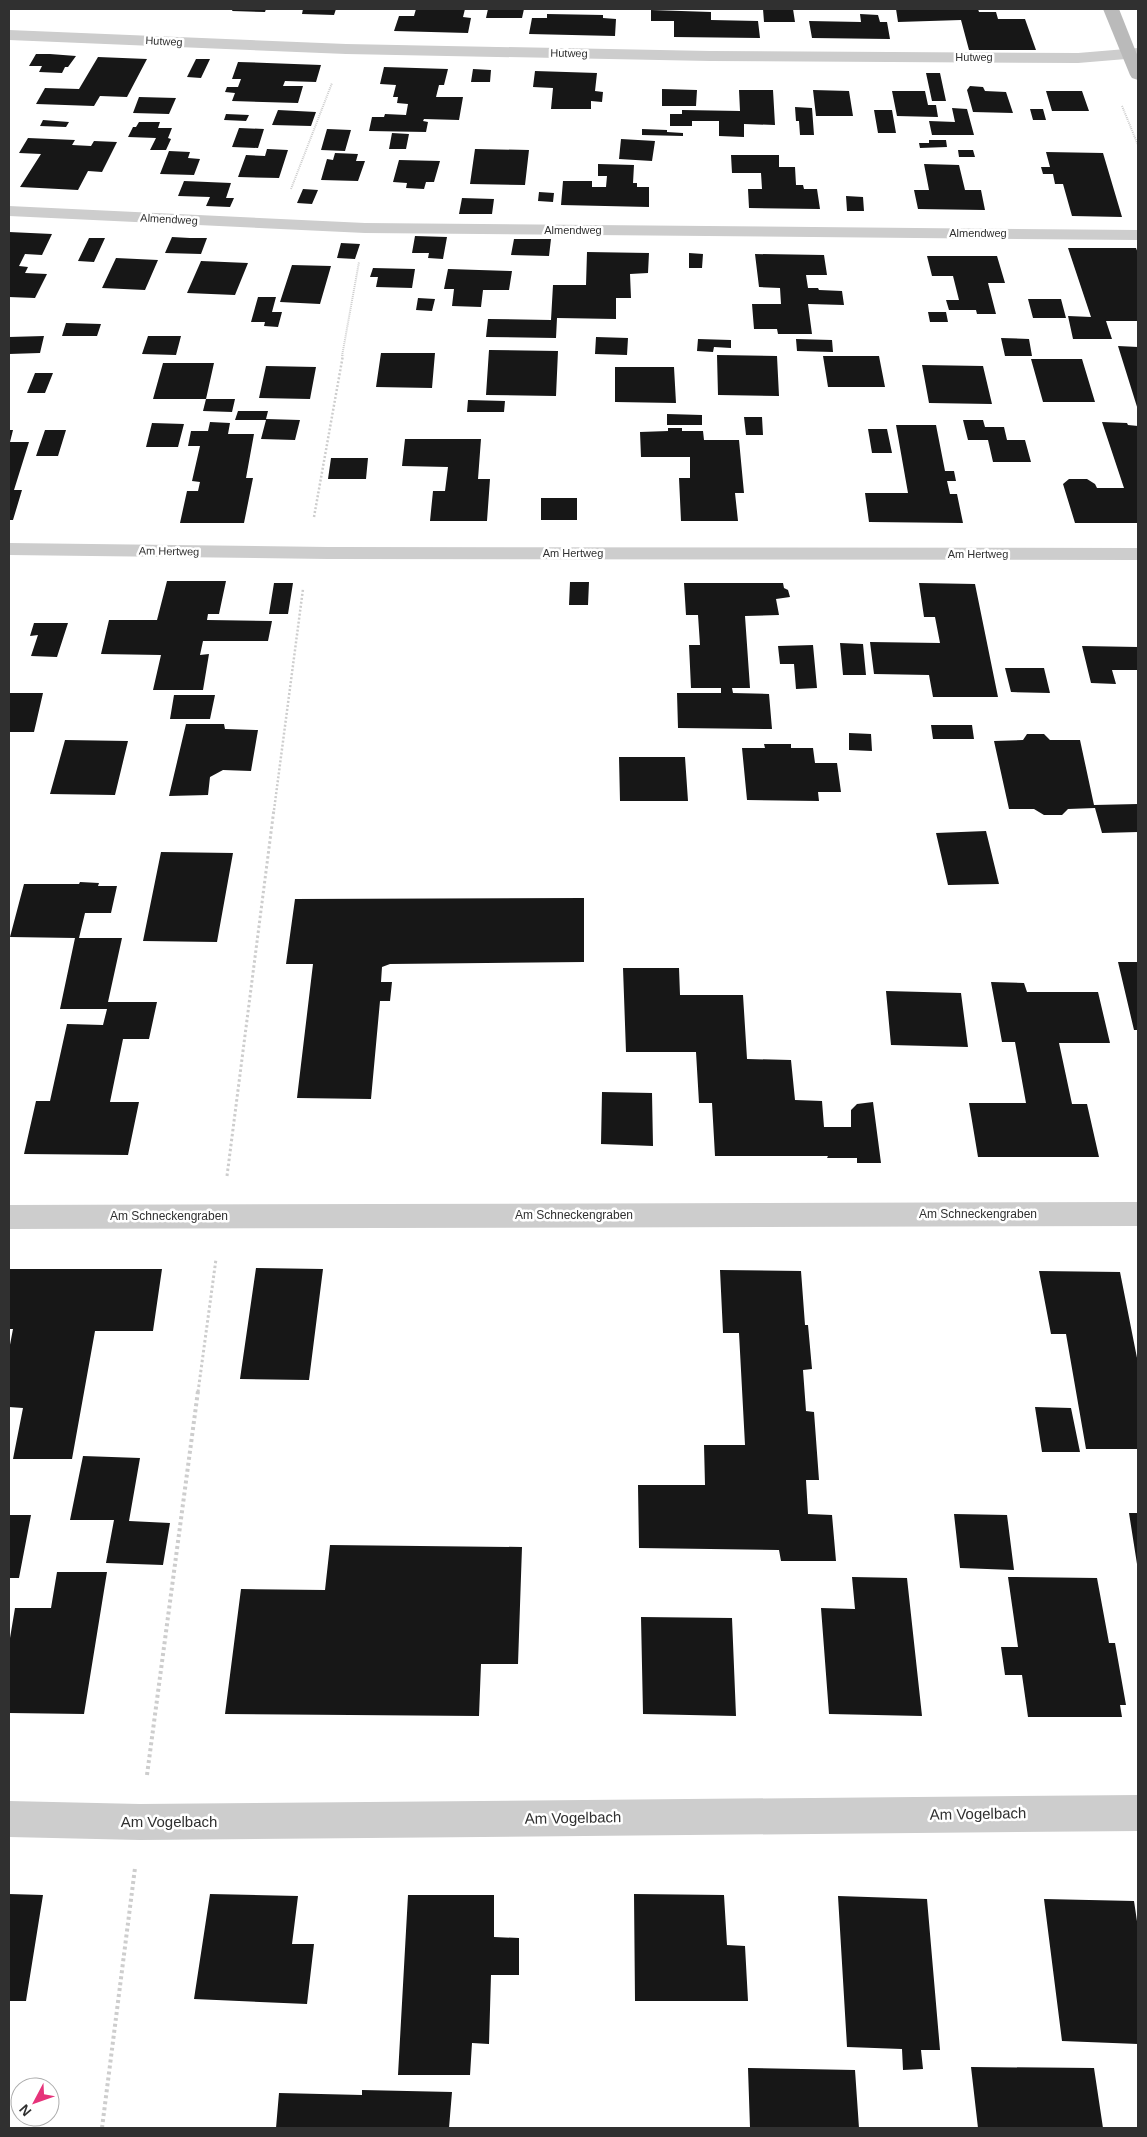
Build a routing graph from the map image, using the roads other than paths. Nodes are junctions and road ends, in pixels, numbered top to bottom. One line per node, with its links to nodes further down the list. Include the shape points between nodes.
1 (1111, 9): 3 (main road)
2 (9, 35): 3 (street, Hutweg, via 346,49 720,56 1068,58)
3 (1133, 54): 4 (main road)
4 (1138, 75)
5 (9, 211): 6 (street, Almendweg, via 385,229)
6 (1138, 235)
7 (9, 549): 8 (street, Am Hertweg, via 328,553)
8 (1138, 554)
9 (1138, 1214): 10 (street, Am Schneckengraben)
10 (9, 1216)
11 (1138, 1813): 12 (street, Am Vogelbach, via 140,1822)
12 (9, 1819)

